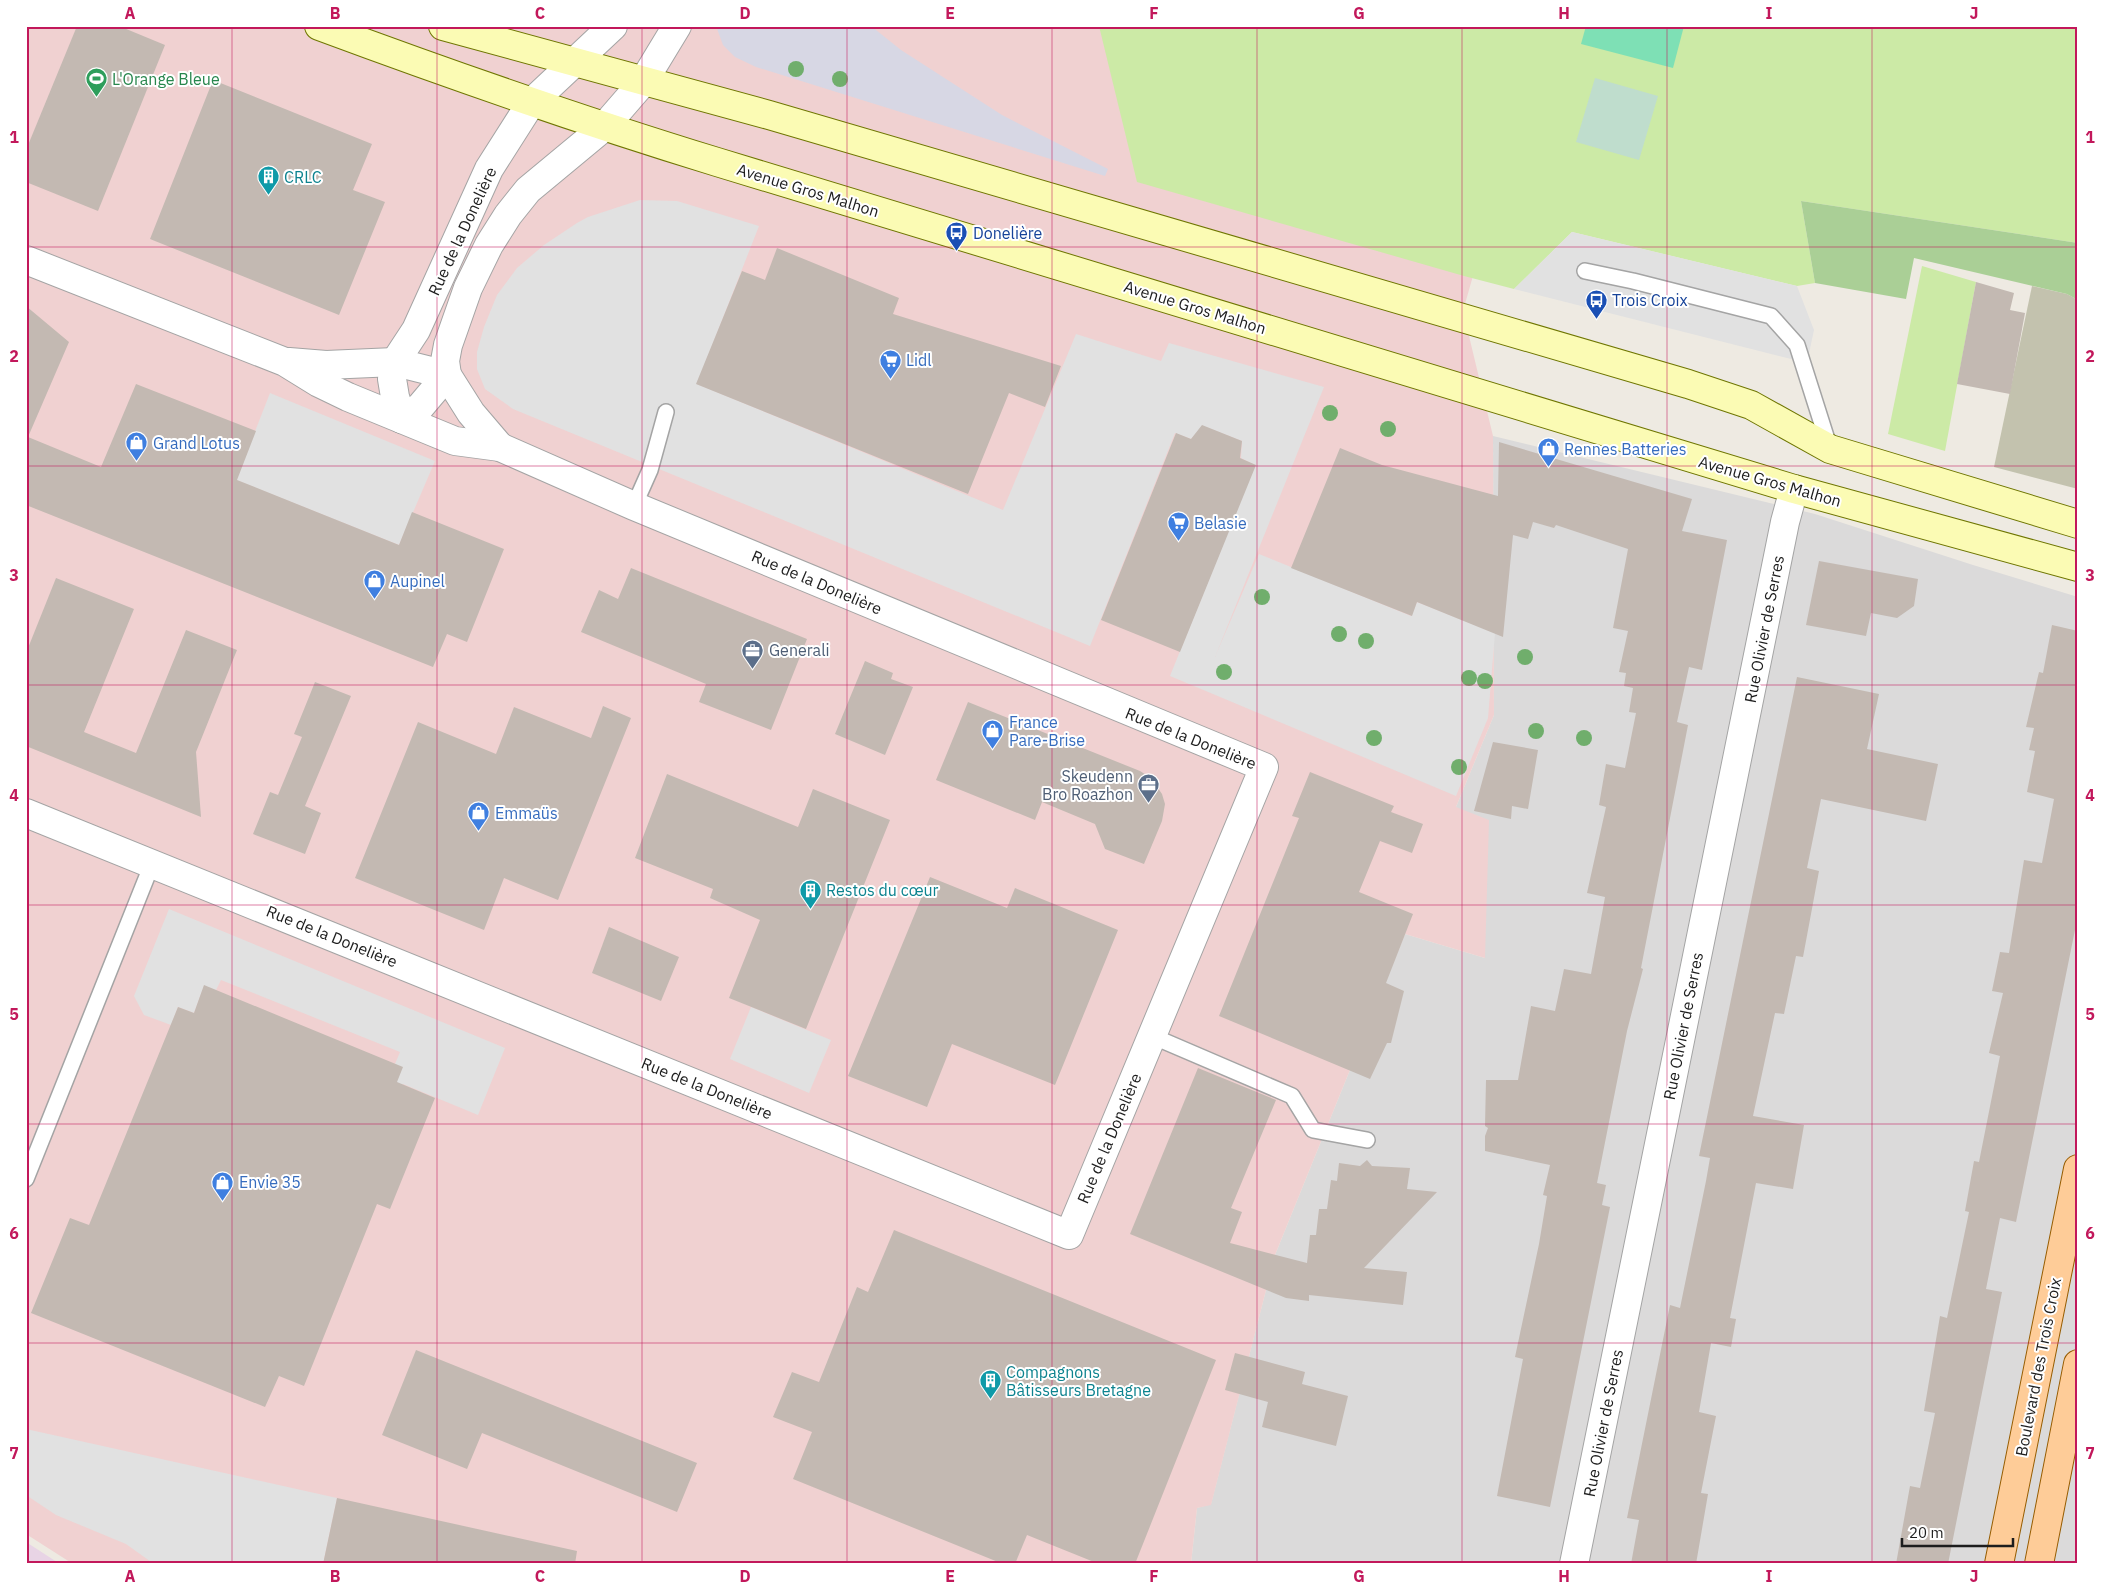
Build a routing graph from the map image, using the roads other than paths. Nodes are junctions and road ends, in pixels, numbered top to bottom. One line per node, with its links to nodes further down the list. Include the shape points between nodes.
1 (319, 26): 7 (main road, Avenue Gros Malhon)
2 (442, 26): 5 (main road)
3 (613, 26): 5 (street, Rue de la Donelière)
4 (678, 26): 6 (street, Rue de la Donelière)
5 (574, 63): 6 (main road); 7 (street, Rue de la Donelière)
6 (642, 82): 8 (street, Rue de la Donelière); 17 (main road, via 992,180 1688,384 1752,405)
7 (531, 103): 8 (main road, Avenue Gros Malhon); 12 (street, Rue de la Donelière, via 489,170 416,330)
8 (604, 127): 13 (street, Rue de la Donelière, via 528,190 508,215 468,288 448,345); 18 (main road, Avenue Gros Malhon)
9 (26, 260): 11 (street, Rue de la Donelière)
10 (1585, 272): 17 (lane, via 1771,316 1797,346)
11 (284, 362): 12 (street, Rue de la Donelière, via 326,365); 15 (street, Rue de la Donelière, via 334,390)
12 (395, 362): 13 (street, Rue de la Donelière); 15 (street, Rue de la Donelière, via 392,379)
13 (447, 375): 15 (street, via 420,407); 16 (street, Rue de la Donelière, via 472,414)
14 (666, 412): 19 (lane, via 650,470)
15 (402, 419): 16 (street, Rue de la Donelière, via 455,440)
16 (500, 447): 19 (street, Rue de la Donelière)
17 (1830, 449): 20 (main road)
18 (1794, 489): 21 (main road, Avenue Gros Malhon); 29 (street, Rue Olivier de Serres)
19 (634, 506): 24 (street, Rue de la Donelière, via 1264,768)
20 (2078, 524)
21 (2078, 567)
22 (26, 813): 23 (street, Rue de la Donelière)
23 (152, 864): 24 (street, Rue de la Donelière, via 1069,1234); 27 (lane)
24 (1152, 1036): 25 (lane, via 1292,1096 1313,1130)
25 (1367, 1140)
26 (2078, 1170): 30 (main road, Boulevard des Trois Croix)
27 (26, 1179)
28 (2078, 1364): 31 (main road)
29 (1574, 1564)
30 (1999, 1564)
31 (2039, 1564)

